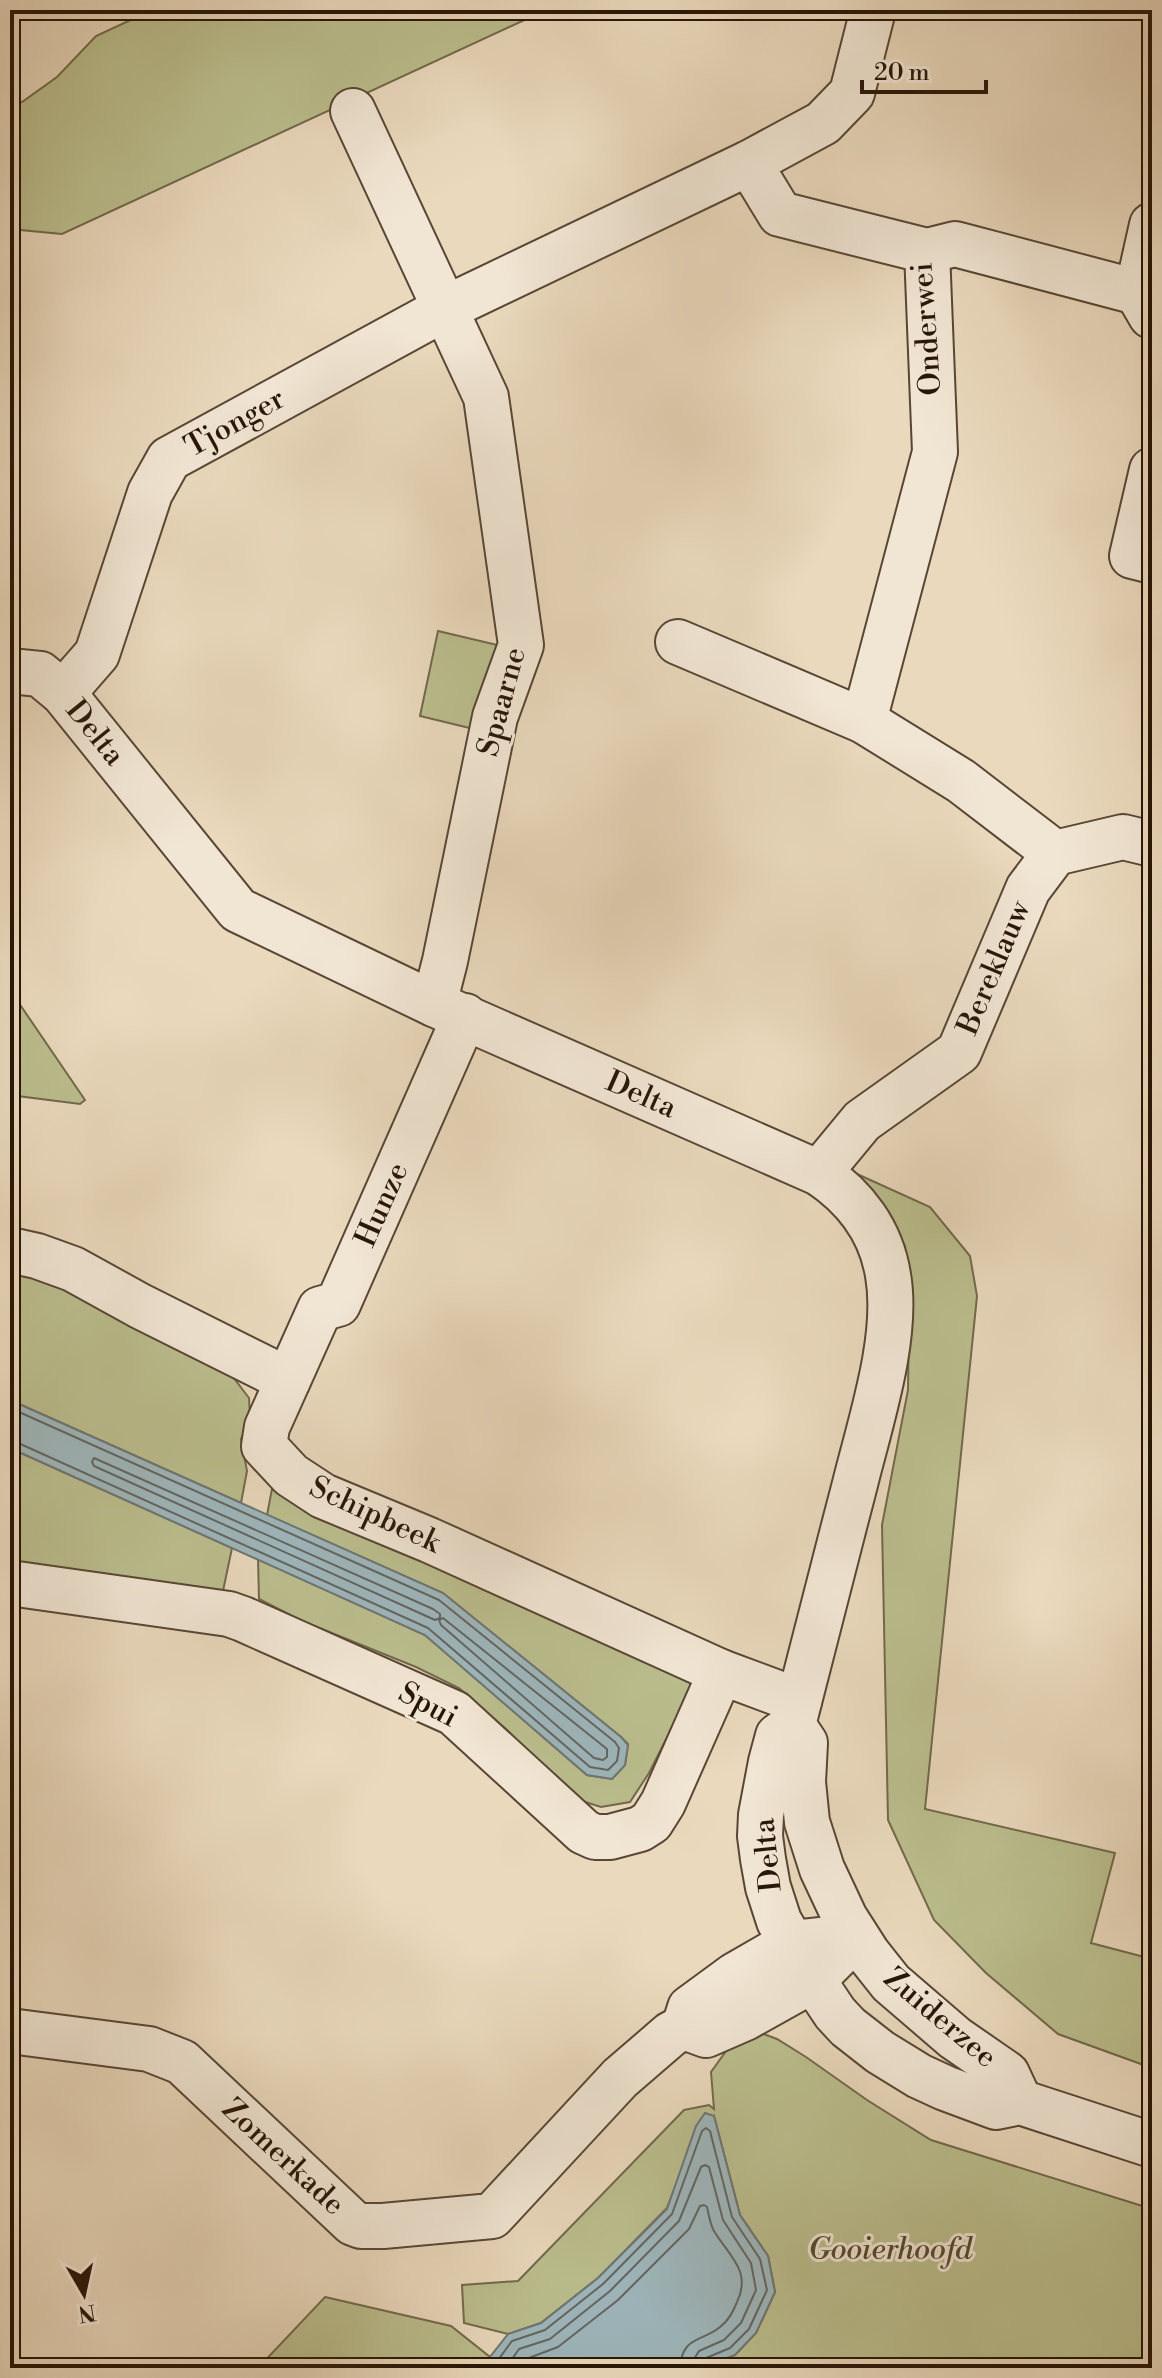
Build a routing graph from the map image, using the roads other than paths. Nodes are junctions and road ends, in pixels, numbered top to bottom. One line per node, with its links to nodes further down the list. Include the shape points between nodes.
1 (873, 10): 3 (street, via 852,93 823,123)
2 (353, 111): 7 (street)
3 (749, 163): 5 (street, Onderwei, via 780,214); 7 (street, Tjonger)
4 (1152, 225): 6 (street)
5 (927, 251): 6 (street, via 955,244); 13 (street, Onderwei, via 935,452)
6 (1145, 305)
7 (444, 309): 12 (street, Tjonger, via 169,459 150,493 97,654); 16 (street, Spaarne, via 486,397 521,645 495,717 445,961)
8 (1152, 470): 9 (street, via 1132,556)
9 (1152, 561)
10 (678, 642): 13 (street)
11 (10, 671): 12 (street, Delta, via 40,674)
12 (63, 693): 16 (street, Delta, via 238,910)
13 (864, 721): 15 (street, via 961,781)
14 (1152, 844): 15 (street, via 1123,837)
15 (1055, 853): 17 (street, Bereklauw, via 1028,889 959,1052 862,1121)
16 (449, 1010): 17 (street, Delta); 19 (street, Hunze, via 338,1304 320,1309)
17 (819, 1173): 22 (street, Delta, via 857,1206 876,1233 889,1278 890,1308 873,1415)
18 (10, 1250): 19 (street, via 73,1269)
19 (288, 1380): 21 (street, Schipbeek, via 264,1446 301,1482)
20 (10, 1583): 21 (street, Spui, via 243,1619 454,1713 559,1811 595,1837 625,1834 651,1822)
21 (721, 1672): 22 (street, Schipbeek)
22 (796, 1713): 23 (street, Delta, via 805,1743 804,1798 814,1846); 24 (street, Delta, via 778,1736 760,1836 772,1901)
23 (856, 1936): 24 (street, Zomerkade); 25 (street); 28 (street, Zuiderzee, via 903,1995 1007,2074)
24 (791, 1943): 25 (street, Zuiderzee); 26 (street, Zomerkade, via 690,2008)
25 (813, 1980): 26 (street, via 706,2035); 28 (street, Zuiderzee, via 848,2027 898,2064 974,2101 996,2107)
26 (684, 2027): 27 (street, Zomerkade, via 620,2078 492,2216 371,2226 353,2223 182,2062 149,2049)
27 (10, 2031)
28 (1020, 2102): 29 (street, Zuiderzee)
29 (1152, 2145)

